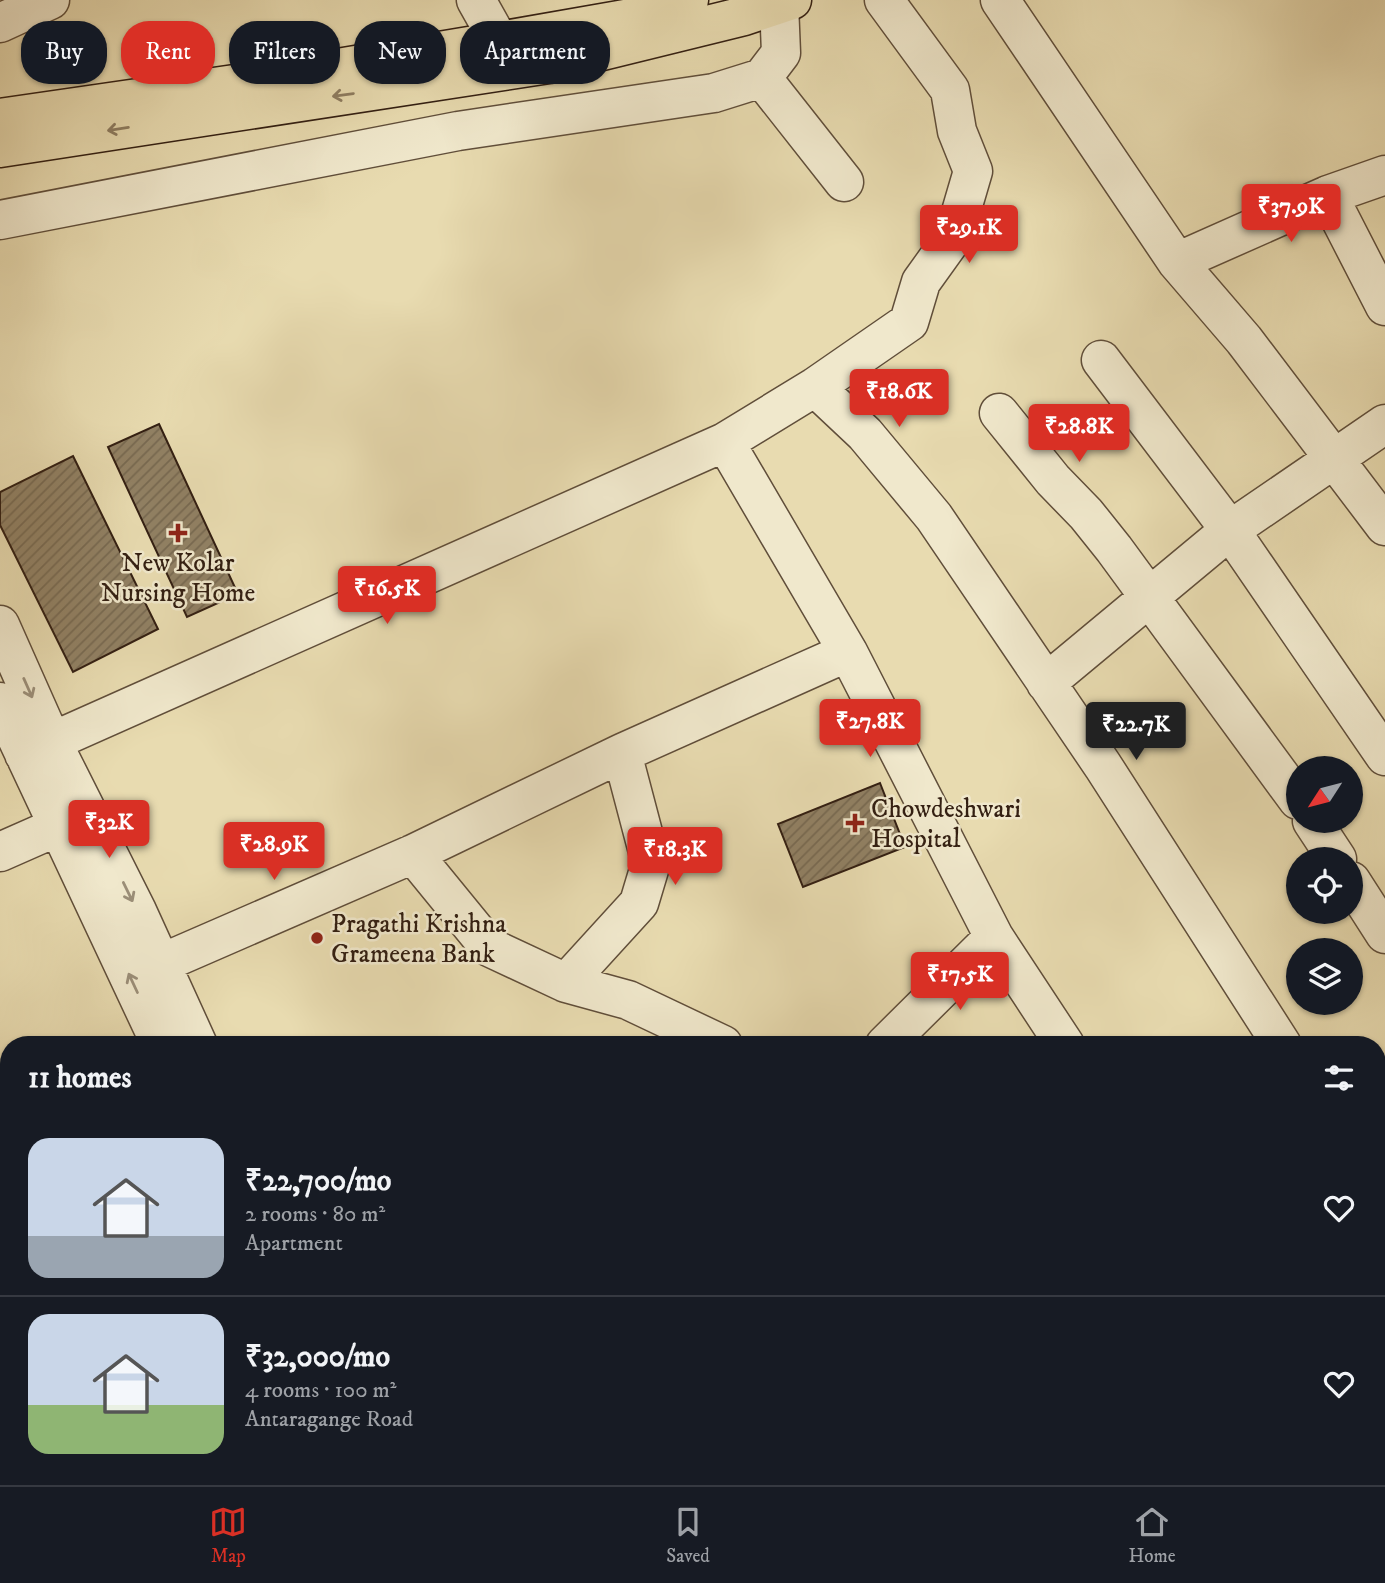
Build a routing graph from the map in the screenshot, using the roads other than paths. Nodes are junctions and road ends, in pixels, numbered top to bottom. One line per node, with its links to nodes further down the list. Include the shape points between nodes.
1 (50, 0): 9 (street)
2 (476, 0): 7 (street)
3 (688, 0): 8 (main road)
4 (884, 0): 21 (street, via 950,90 957,131 973,171 954,236 921,282 909,322)
5 (1000, 0): 18 (street)
6 (786, 2): 11 (street, via 781,53); 13 (main road, one-way to 13, via 549,64)
7 (488, 21)
8 (610, 22)
9 (0, 23)
10 (460, 48): 12 (main road)
11 (762, 78): 15 (street); 17 (street, via 714,93 458,131)
12 (0, 118)
13 (0, 148)
14 (1385, 175): 16 (street)
15 (845, 182)
16 (1328, 195): 18 (street); 19 (street)
17 (0, 220)
18 (1177, 262): 25 (street, via 1244,340)
19 (1385, 306)
20 (1101, 360): 27 (street)
21 (816, 387): 24 (street); 31 (street, via 865,434 934,517)
22 (999, 413): 28 (street, via 1086,514)
23 (1385, 424): 25 (street)
24 (725, 442): 30 (street); 33 (street)
25 (1334, 459): 26 (street); 27 (street)
26 (1385, 526)
27 (1230, 530): 28 (street); 35 (street)
28 (1149, 598): 31 (street); 36 (street)
29 (0, 625): 33 (street, one-way to 33)
30 (848, 652): 34 (street); 42 (street)
31 (1046, 683): 50 (street)
32 (0, 702): 33 (street)
33 (38, 748): 37 (street); 43 (street, one-way to 43, via 137,911)
34 (622, 753): 39 (street); 44 (street, via 651,863 639,903)
35 (1385, 756)
36 (1286, 784)
37 (59, 826): 38 (street); 45 (street, one-way to 37)
38 (0, 852)
39 (413, 854): 43 (street); 44 (street, via 489,947)
40 (1363, 900): 41 (street)
41 (1385, 934)
42 (994, 937): 48 (street); 49 (street)
43 (160, 964): 46 (street)
44 (566, 983): 47 (street, via 628,999)
45 (158, 1036)
46 (194, 1036)
47 (704, 1036)
48 (894, 1036)
49 (1059, 1036)
50 (1276, 1036)

